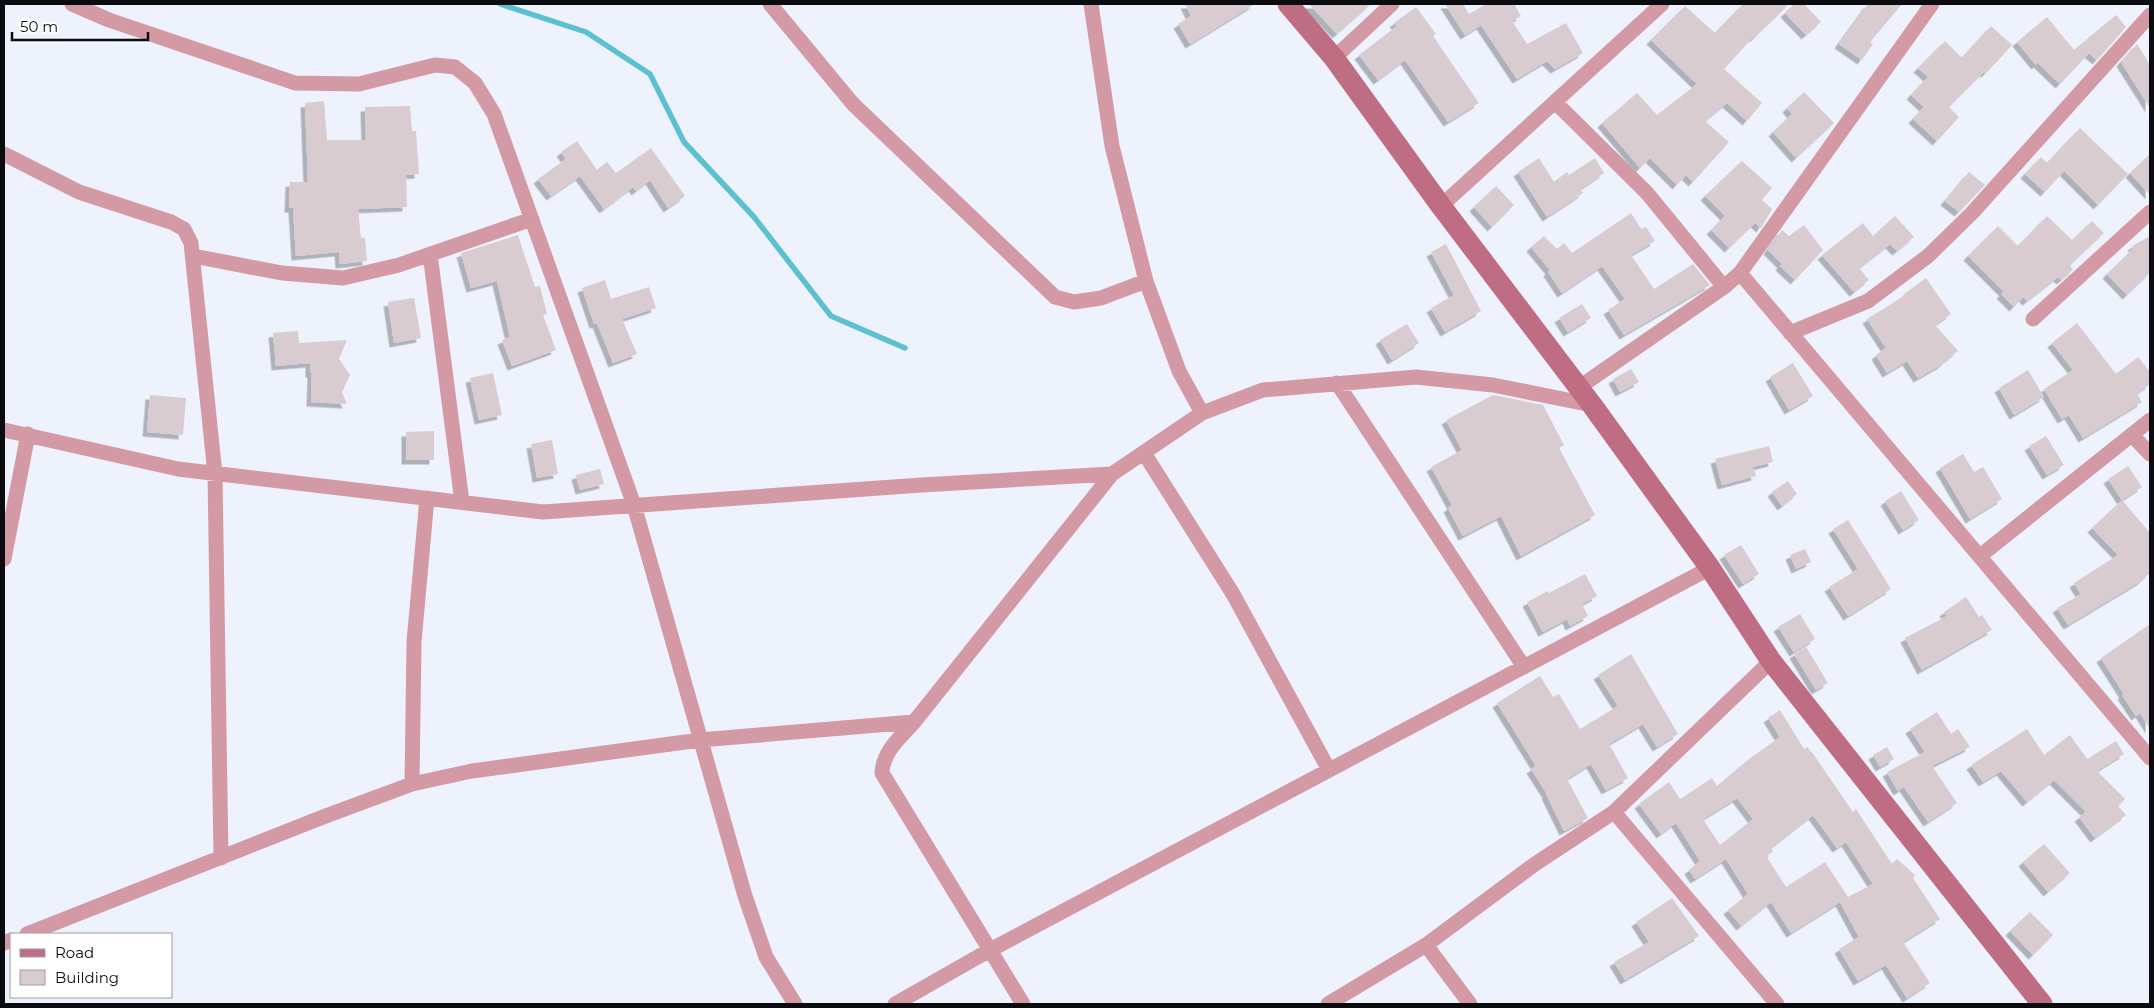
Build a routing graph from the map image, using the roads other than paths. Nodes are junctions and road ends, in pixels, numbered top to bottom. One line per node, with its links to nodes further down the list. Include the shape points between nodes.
1 (72, 4): 14 (street, via 109,20 294,83 359,84 435,65 455,67 474,83 494,114)
2 (770, 4): 18 (street, via 853,104 1055,297 1074,302 1101,298)
3 (1091, 4): 18 (street, via 1112,146)
4 (1288, 4): 9 (street)
5 (1392, 4): 9 (street)
6 (1662, 4): 10 (street)
7 (1932, 4): 17 (street)
8 (2150, 15): 21 (street, via 1972,213 1928,256 1868,301)
9 (1334, 58): 12 (street)
10 (1555, 102): 12 (street); 19 (street, via 1647,193)
11 (4, 154): 16 (street, via 79,192 184,229)
12 (1441, 206): 23 (street)
13 (2150, 212): 20 (street)
14 (532, 219): 15 (street); 36 (street)
15 (430, 254): 16 (street, via 343,278 282,273); 35 (street)
16 (193, 256): 32 (street)
17 (1740, 273): 19 (street); 21 (street)
18 (1146, 281): 25 (street, via 1179,371)
19 (1724, 287): 23 (street)
20 (2033, 319)
21 (1790, 334): 37 (street)
22 (1338, 383): 24 (street, via 1416,377 1493,385); 25 (street, via 1263,390); 41 (street)
23 (1578, 388): 24 (street)
24 (1592, 406): 39 (street)
25 (1202, 413): 30 (street)
26 (2150, 420): 29 (street)
27 (4, 430): 28 (street)
28 (28, 434): 32 (street, via 178,469); 38 (street)
29 (2132, 435): 31 (street); 37 (street)
30 (1144, 453): 33 (street); 45 (street, via 1233,594)
31 (2150, 454)
32 (215, 474): 34 (street); 48 (street)
33 (1112, 474): 36 (street); 42 (street)
34 (427, 498): 35 (street); 46 (street, via 414,642)
35 (462, 502): 36 (street, via 543,512)
36 (634, 505): 43 (street)
37 (1980, 556): 44 (street)
38 (4, 559)
39 (1710, 568): 40 (street); 41 (street)
40 (1771, 661): 47 (street); 58 (street)
41 (1524, 667): 45 (street)
42 (914, 722): 43 (street); 51 (street, via 888,751 882,762 882,773)
43 (700, 740): 46 (street, via 472,771); 52 (street, via 744,896 766,957)
44 (2150, 758)
45 (1328, 770): 51 (street)
46 (412, 784): 48 (street)
47 (1614, 812): 50 (street, via 1535,864); 57 (street)
48 (221, 858): 49 (street)
49 (30, 933)
50 (1426, 945): 55 (street); 56 (street)
51 (990, 950): 53 (street); 54 (street)
52 (795, 1004)
53 (895, 1004)
54 (1023, 1004)
55 (1328, 1004)
56 (1470, 1004)
57 (1777, 1004)
58 (2042, 1004)

